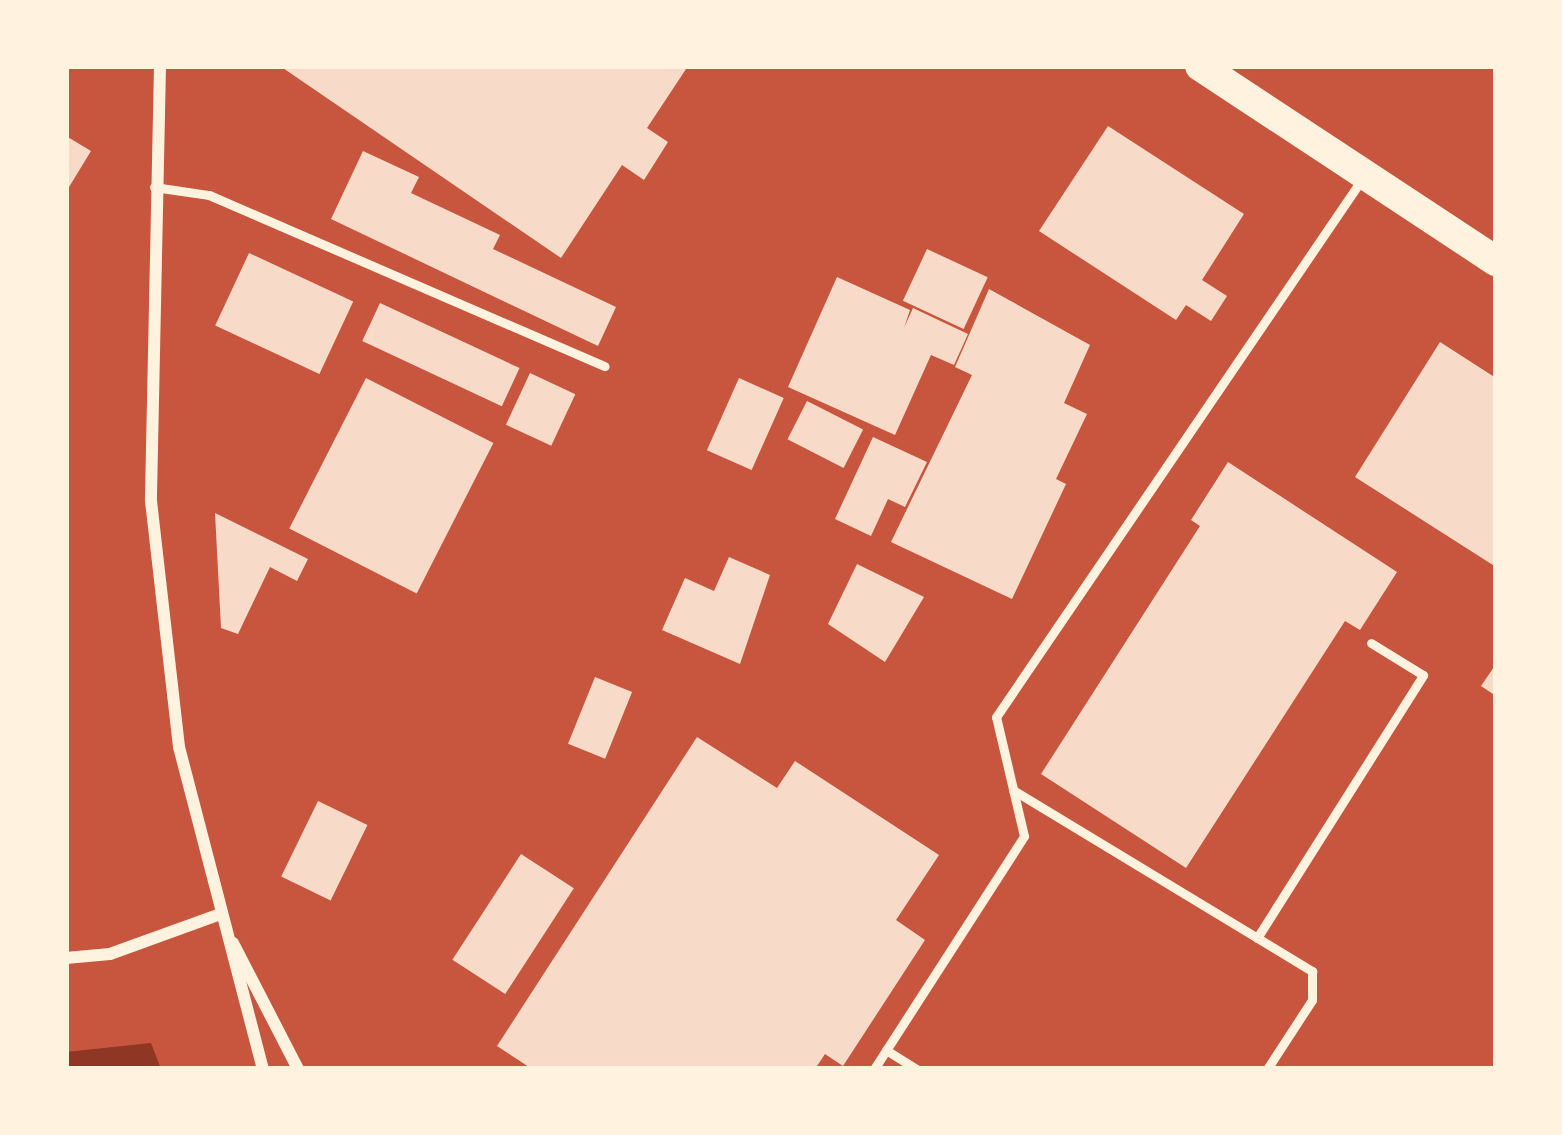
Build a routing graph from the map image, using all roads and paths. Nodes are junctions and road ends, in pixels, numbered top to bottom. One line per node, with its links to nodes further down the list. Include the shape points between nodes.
1 (160, 66): 4 (street)
2 (1200, 66): 3 (main road)
3 (1365, 175): 5 (main road); 8 (lane, via 997,717)
4 (154, 187): 6 (lane, via 209,195); 9 (street, via 151,501 179,747)
5 (1496, 261)
6 (605, 365)
7 (1371, 643): 10 (lane, via 1423,675)
8 (1013, 790): 10 (lane); 12 (lane, via 1024,836)
9 (218, 915): 11 (street, via 110,954); 13 (street); 14 (street)
10 (1257, 938): 17 (lane, via 1312,971 1312,1000)
11 (66, 958)
12 (886, 1050): 15 (lane); 16 (lane)
13 (263, 1069)
14 (298, 1069)
15 (874, 1069)
16 (916, 1069)
17 (1267, 1069)

